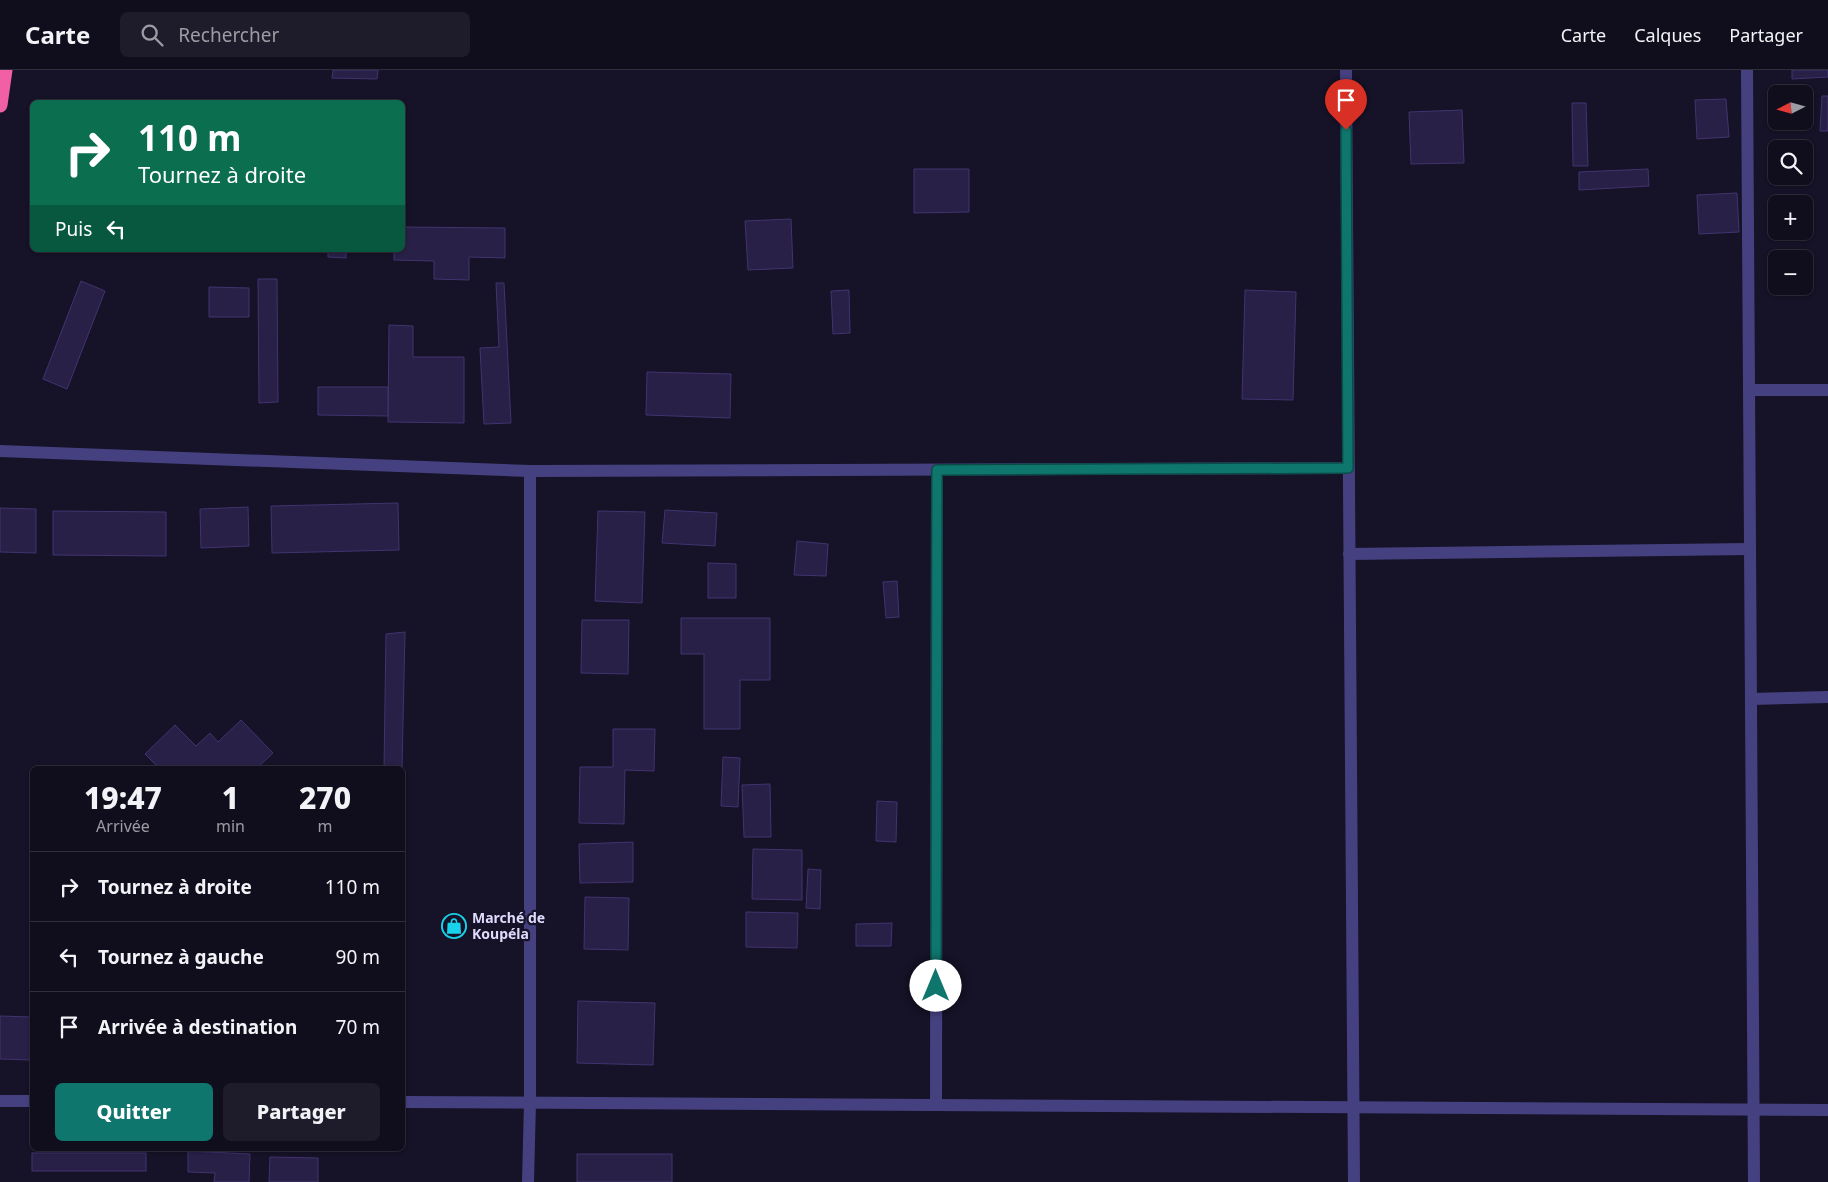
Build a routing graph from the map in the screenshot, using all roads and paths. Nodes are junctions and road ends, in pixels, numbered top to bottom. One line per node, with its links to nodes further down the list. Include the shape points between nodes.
1 (5, 70): 4 (highway)
2 (1346, 70): 8 (street)
3 (1747, 70): 5 (street)
4 (0, 105)
5 (1749, 390): 6 (street); 11 (street)
6 (1828, 390)
7 (0, 450): 10 (street)
8 (1348, 468): 9 (street); 12 (street)
9 (937, 470): 10 (street); 19 (street)
10 (530, 471): 18 (street)
11 (1750, 549): 12 (street); 14 (street)
12 (1348, 554): 20 (street)
13 (1828, 697): 14 (street)
14 (1751, 699): 21 (street)
15 (0, 1101): 16 (street)
16 (30, 1102)
17 (405, 1102): 18 (street)
18 (530, 1102): 19 (street); 23 (street)
19 (936, 1105): 20 (street)
20 (1353, 1107): 21 (street); 24 (street)
21 (1754, 1110): 22 (street); 25 (street)
22 (1828, 1110)
23 (528, 1182)
24 (1354, 1182)
25 (1754, 1182)

